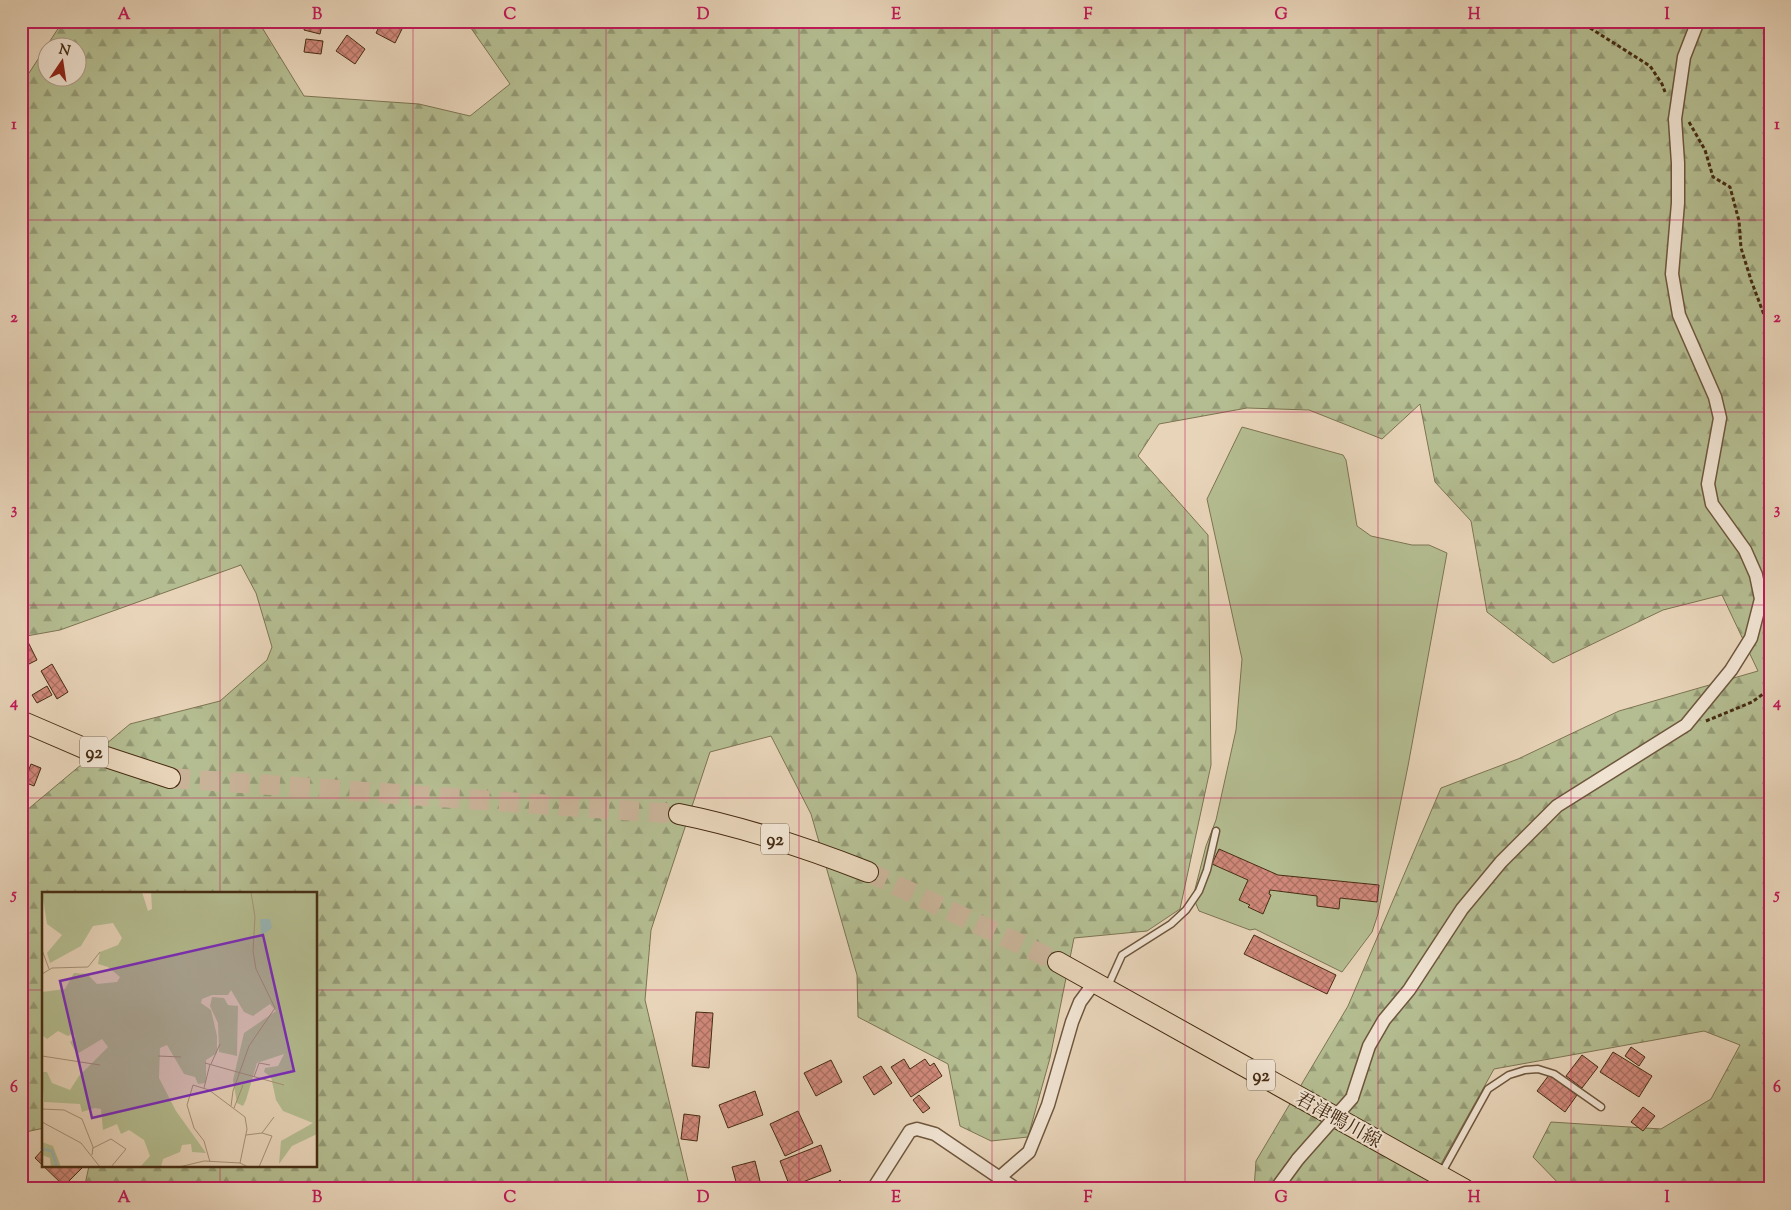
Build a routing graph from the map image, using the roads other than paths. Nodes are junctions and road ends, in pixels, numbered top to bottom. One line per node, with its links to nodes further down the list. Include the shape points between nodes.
1 (1698, 21): 14 (street, bridge, via 1684,57 1675,119 1678,203 1672,274 1679,316 1715,397 1720,418 1708,484 1712,504 1745,550 1756,575 1761,599 1750,638 1731,670 1686,725 1557,806 1501,862 1462,909 1409,990 1384,1020 1369,1046 1352,1098)
2 (21, 721): 3 (main road, 92, via 100,755)
3 (170, 778)
4 (679, 814): 6 (main road, 92, via 750,831)
5 (1216, 831): 8 (lane, via 1207,870 1199,891 1186,910 1122,955)
6 (868, 872)
7 (1058, 962): 8 (main road, 君津鴨川線 / 92)
8 (1101, 986): 10 (main road, 君津鴨川線 / 92); 11 (street, via 1080,1002 1048,1105 1029,1152)
9 (1601, 1107): 10 (lane, via 1554,1074 1538,1069 1508,1075 1488,1089)
10 (1440, 1175): 15 (main road, 君津鴨川線 / 92)
11 (999, 1178): 12 (street, via 935,1134 916,1129 910,1131); 13 (street)
12 (873, 1189)
13 (1016, 1189)
14 (1276, 1189)
15 (1464, 1189)

